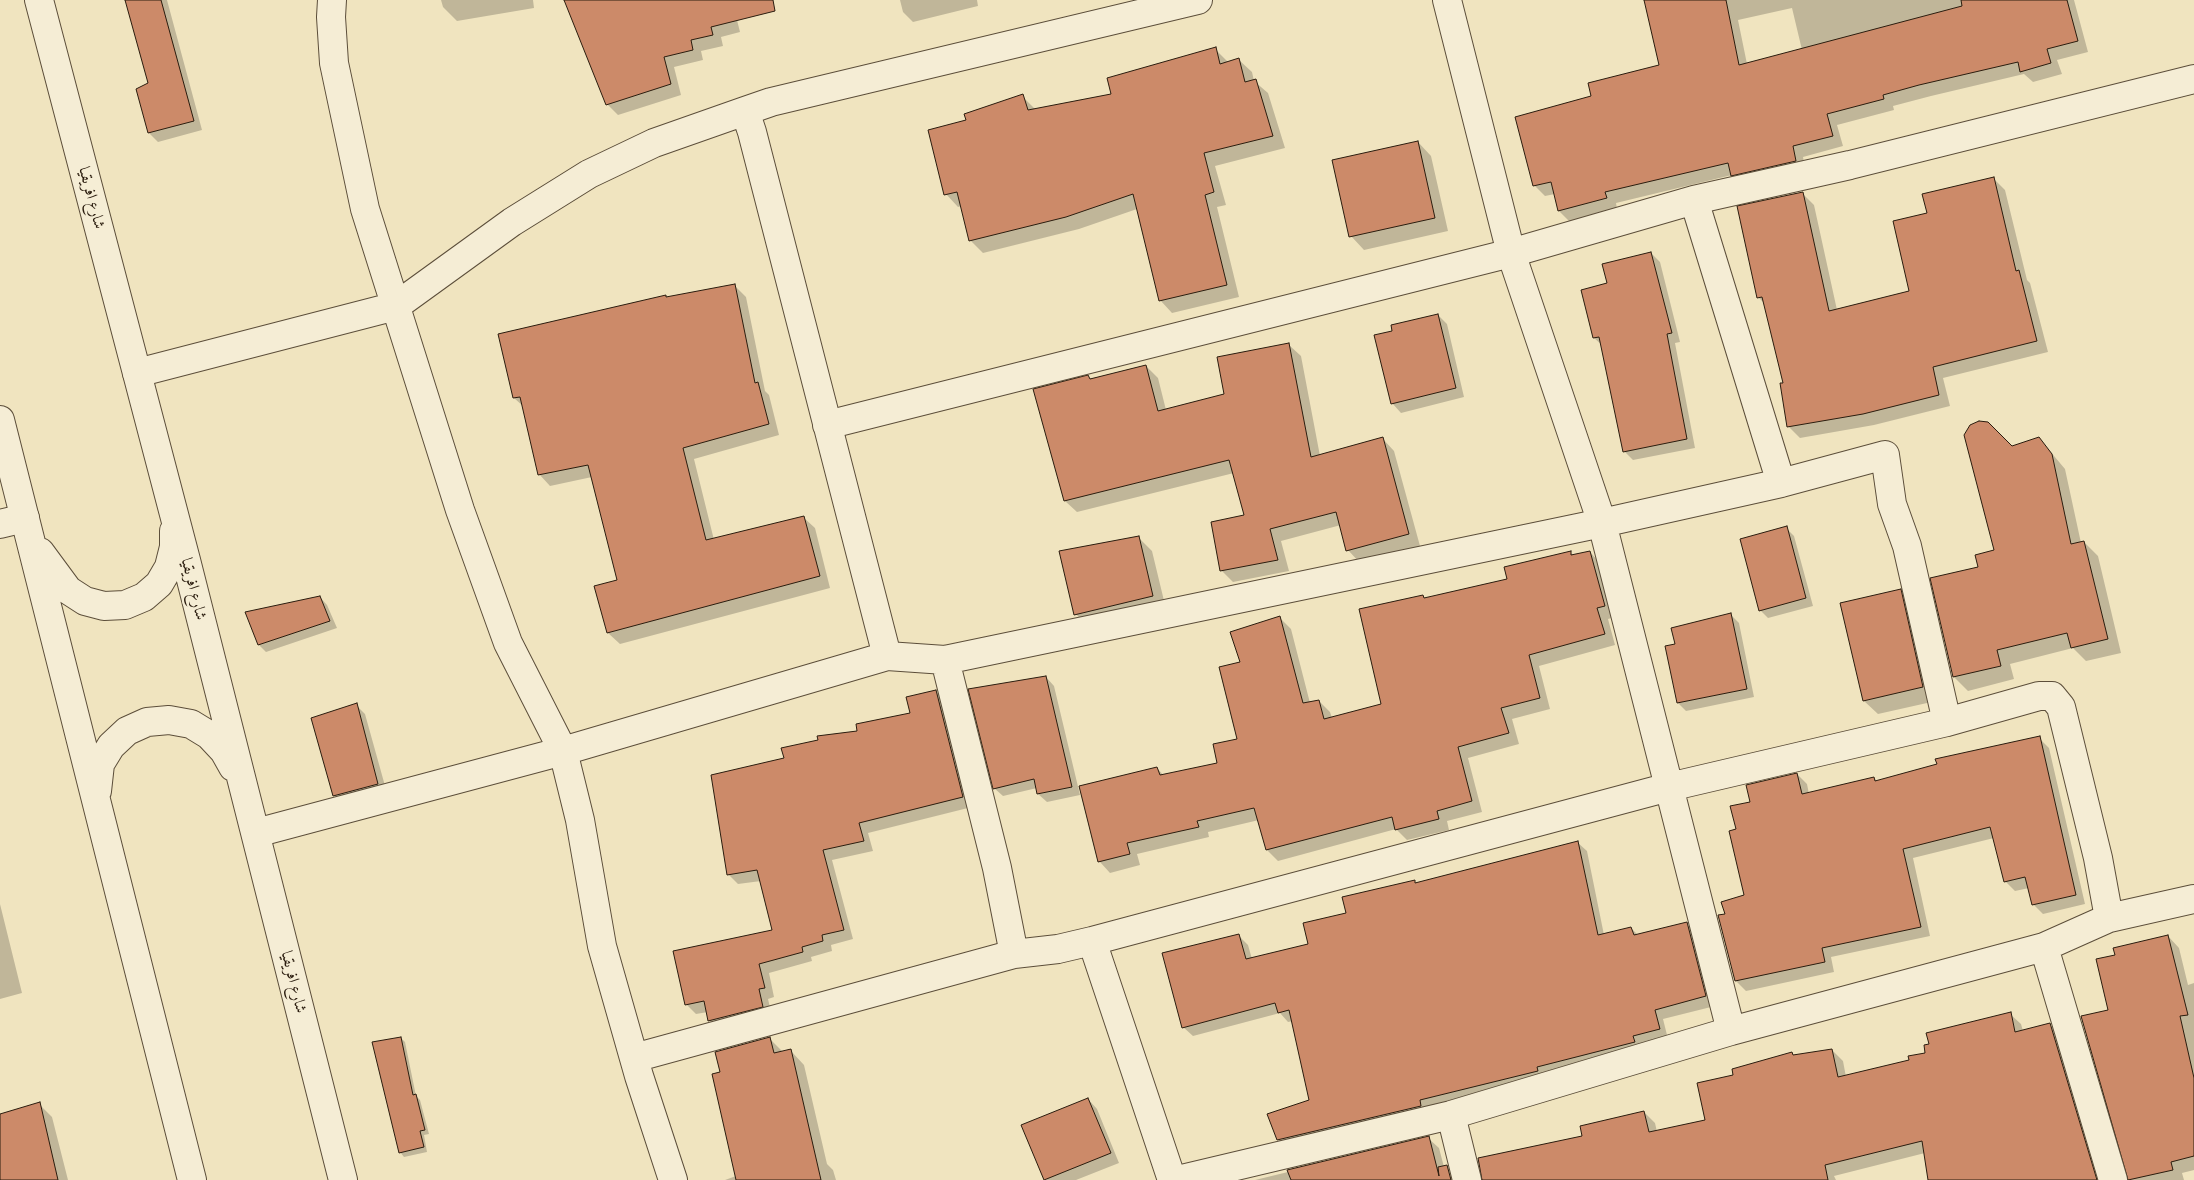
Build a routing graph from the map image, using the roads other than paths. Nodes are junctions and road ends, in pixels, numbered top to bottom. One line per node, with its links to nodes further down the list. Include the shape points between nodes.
1 (39, 0): 10 (street, شارع افريقيا)
2 (332, 0): 9 (street, via 330,17 334,63 365,209)
3 (1447, 0): 8 (street)
4 (1184, 2): 6 (street)
5 (2194, 78): 7 (street, via 1850,166)
6 (745, 111): 9 (street, via 654,143 589,174 512,222); 12 (street)
7 (1694, 200): 8 (street); 13 (street)
8 (1511, 253): 12 (street); 15 (street)
9 (396, 306): 10 (street); 20 (street, via 460,510 508,643)
10 (137, 373): 14 (street, شارع افريقيا)
11 (0, 420): 16 (street)
12 (827, 426): 17 (street)
13 (1781, 483): 15 (street); 19 (street, via 1885,456 1892,504 1907,546)
14 (171, 505): 16 (street, via 174,537 169,567 159,584 144,597 125,605 104,606 85,601 68,590); 22 (street, شارع افريقيا)
15 (1602, 523): 18 (street); 21 (street)
16 (18, 526): 23 (street)
17 (887, 656): 18 (street); 20 (street)
18 (944, 660): 29 (street, via 997,868)
19 (1947, 722): 21 (street); 26 (street, via 2039,696 2052,696 2061,707 2098,858)
20 (563, 751): 24 (street); 31 (street, via 580,820 602,946)
21 (1669, 787): 27 (street); 30 (street)
22 (243, 788): 23 (street, via 224,751 209,735 191,724 169,720 147,722 127,731 111,746 100,764 96,786); 24 (street, شارع افريقيا)
23 (99, 808): 33 (street)
24 (256, 833): 34 (street, شارع افريقيا)
25 (2194, 899): 26 (street)
26 (2109, 918): 28 (street)
27 (1092, 941): 29 (street); 36 (street)
28 (2044, 947): 30 (street); 39 (street)
29 (1014, 954): 31 (street)
30 (1731, 1031): 32 (street)
31 (634, 1058): 35 (street)
32 (1451, 1115): 37 (street); 38 (street)
33 (192, 1180)
34 (343, 1180)
35 (673, 1180)
36 (1172, 1180)
37 (1177, 1180)
38 (1467, 1180)
39 (2113, 1180)

